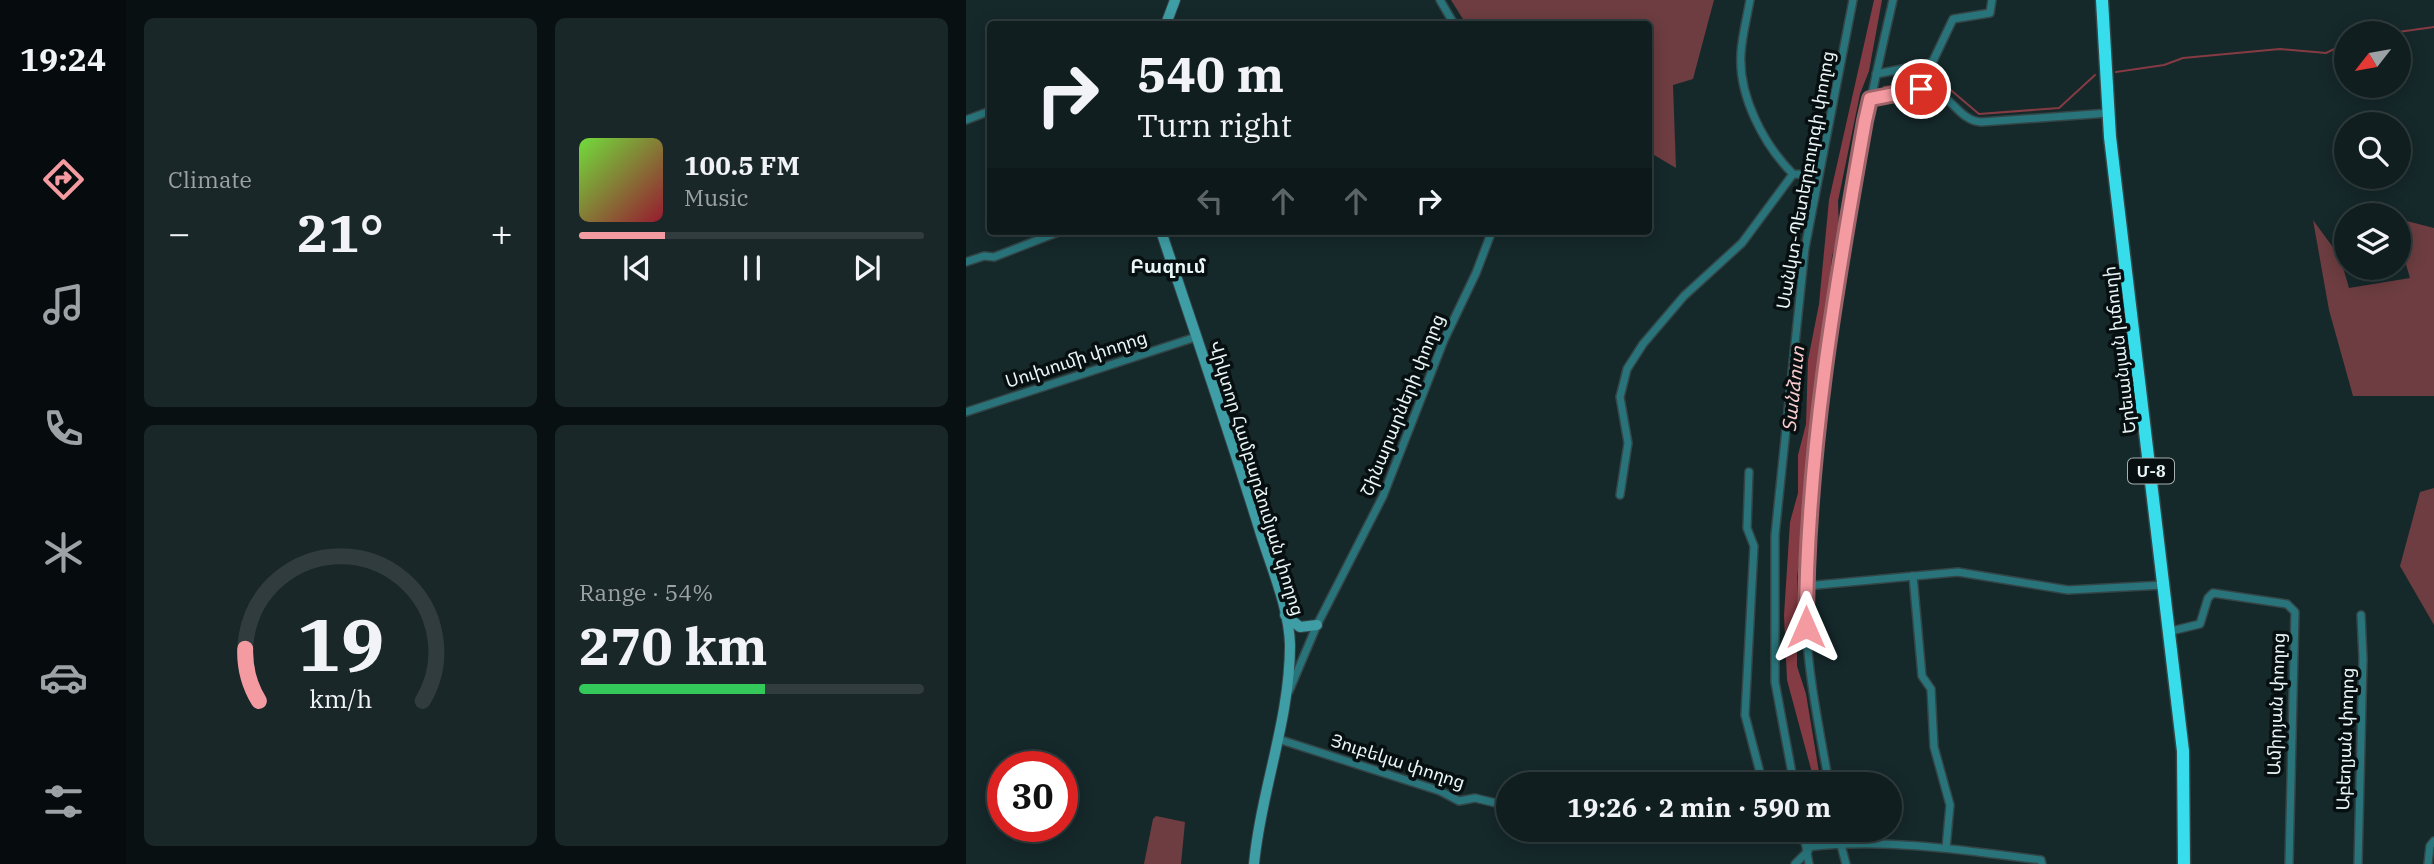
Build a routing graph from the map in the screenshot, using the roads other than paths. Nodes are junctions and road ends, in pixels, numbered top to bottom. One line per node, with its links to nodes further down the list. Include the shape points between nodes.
1 (1175, 0): 8 (street)
2 (1440, 0): 9 (street)
3 (1750, 0): 15 (street, via 1740,55 1746,94 1777,158)
4 (1853, 0): 16 (street, Սանկտ-Պետերբուրգի փողոց)
5 (1891, 0): 10 (street)
6 (1992, 0): 10 (street, via 1990,13 1953,19 1933,61)
7 (2102, 0): 13 (highway, Երեւանյան խճուղի / Մ-8)
8 (1167, 21)
9 (1452, 21)
10 (1876, 74): 11 (street)
11 (1870, 99): 13 (street, via 1934,90 1970,121 1981,122); 27 (street, via 1828,334)
12 (987, 112): 14 (street)
13 (2109, 113): 26 (highway, Երեւանյան խճուղի / Մ-8)
14 (966, 120)
15 (1793, 174): 16 (street); 24 (street, via 1742,243 1684,296 1627,369 1620,397 1628,443)
16 (1818, 175): 35 (street, Սանկտ-Պետերբուրգի փողոց, via 1788,389 1775,535 1775,682)
17 (1052, 235): 20 (street, via 994,257)
18 (1162, 235): 21 (street, Վիկտոր Համբարձումյան փողոց)
19 (1490, 235): 30 (street, Շինարարների փողոց, via 1383,496)
20 (966, 262)
21 (1196, 337): 22 (street, Սուխումի փողոց); 28 (street, Վիկտոր Համբարձումյան փողոց)
22 (966, 412)
23 (1749, 472): 34 (street, via 1747,527 1754,546 1745,715)
24 (1620, 495)
25 (1913, 576): 26 (street, via 1958,572 2068,590); 27 (street); 43 (street, via 1923,676 1931,690 1934,747 1950,805)
26 (2165, 585): 31 (highway, Երեւանյան խճուղի / Մ-8)
27 (1806, 586): 36 (street, via 1810,680)
28 (1285, 615): 30 (street, via 1300,627); 32 (street, Վիկտոր Համբարձումյան փողոց, via 1290,643)
29 (2361, 615): 51 (street, Աբեղյան փողոց)
30 (1317, 625): 32 (street, Շինարարների փողոց)
31 (2171, 631): 49 (highway, Երեւանյան խճուղի / Մ-8, via 2183,751); 50 (street, Ամիրյան փողոց, via 2200,624 2213,593 2287,604 2295,612)
32 (1286, 698): 33 (street, Վիկտոր Համբարձումյան փողոց)
33 (1278, 739): 37 (street, Յուբեկա փողոց, via 1459,801 1475,798); 44 (street, via 1258,824)
34 (1760, 772)
35 (1792, 772)
36 (1827, 772)
37 (1496, 803)
38 (2434, 841): 52 (street)
39 (1799, 842): 42 (street)
40 (1806, 842): 42 (street)
41 (1838, 843): 42 (street); 43 (street); 47 (street)
42 (1807, 847): 45 (street); 46 (street)
43 (1946, 848): 48 (street, via 2041,860)
44 (1254, 864)
45 (1795, 864)
46 (1809, 864)
47 (1846, 864)
48 (2042, 864)
49 (2184, 864)
50 (2288, 864)
51 (2358, 864)
52 (2428, 864)

